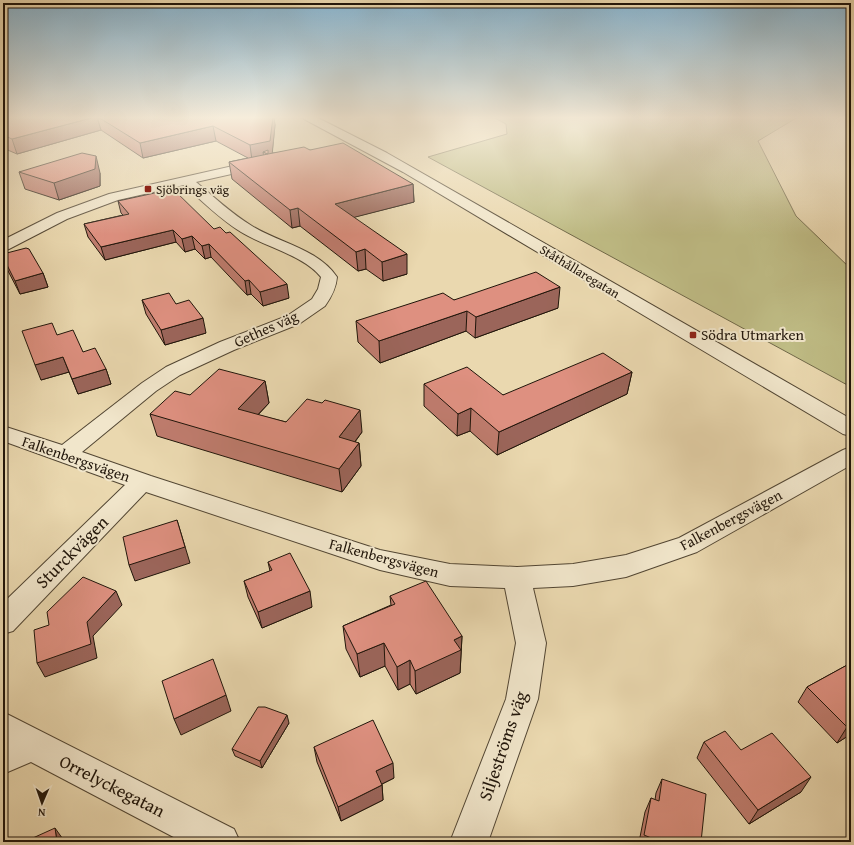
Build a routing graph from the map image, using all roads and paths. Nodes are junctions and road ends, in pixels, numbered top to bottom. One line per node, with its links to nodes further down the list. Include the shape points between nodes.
1 (372, 156): 5 (street, Ståthållaregatan, via 694,335)
2 (272, 161): 3 (street)
3 (186, 180): 4 (street, via 114,197 62,216); 7 (street, Gethes väg, via 246,228 321,267 329,277 327,289 319,302 293,320 173,371)
4 (3, 246)
5 (851, 429)
6 (3, 433): 7 (street, Falkenbergsvägen)
7 (65, 454): 9 (street, Falkenbergsvägen)
8 (851, 455): 10 (street, Falkenbergsvägen, via 688,545 626,566 573,575)
9 (142, 482): 10 (street, Falkenbergsvägen, via 380,560 450,575); 11 (street, Sturckvägen)
10 (517, 578): 15 (street, Siljeströms väg, via 531,643 522,699)
11 (3, 622)
12 (3, 728): 13 (street, Orrelyckegatan)
13 (18, 751): 14 (street, Orrelyckegatan)
14 (221, 842)
15 (469, 842)

